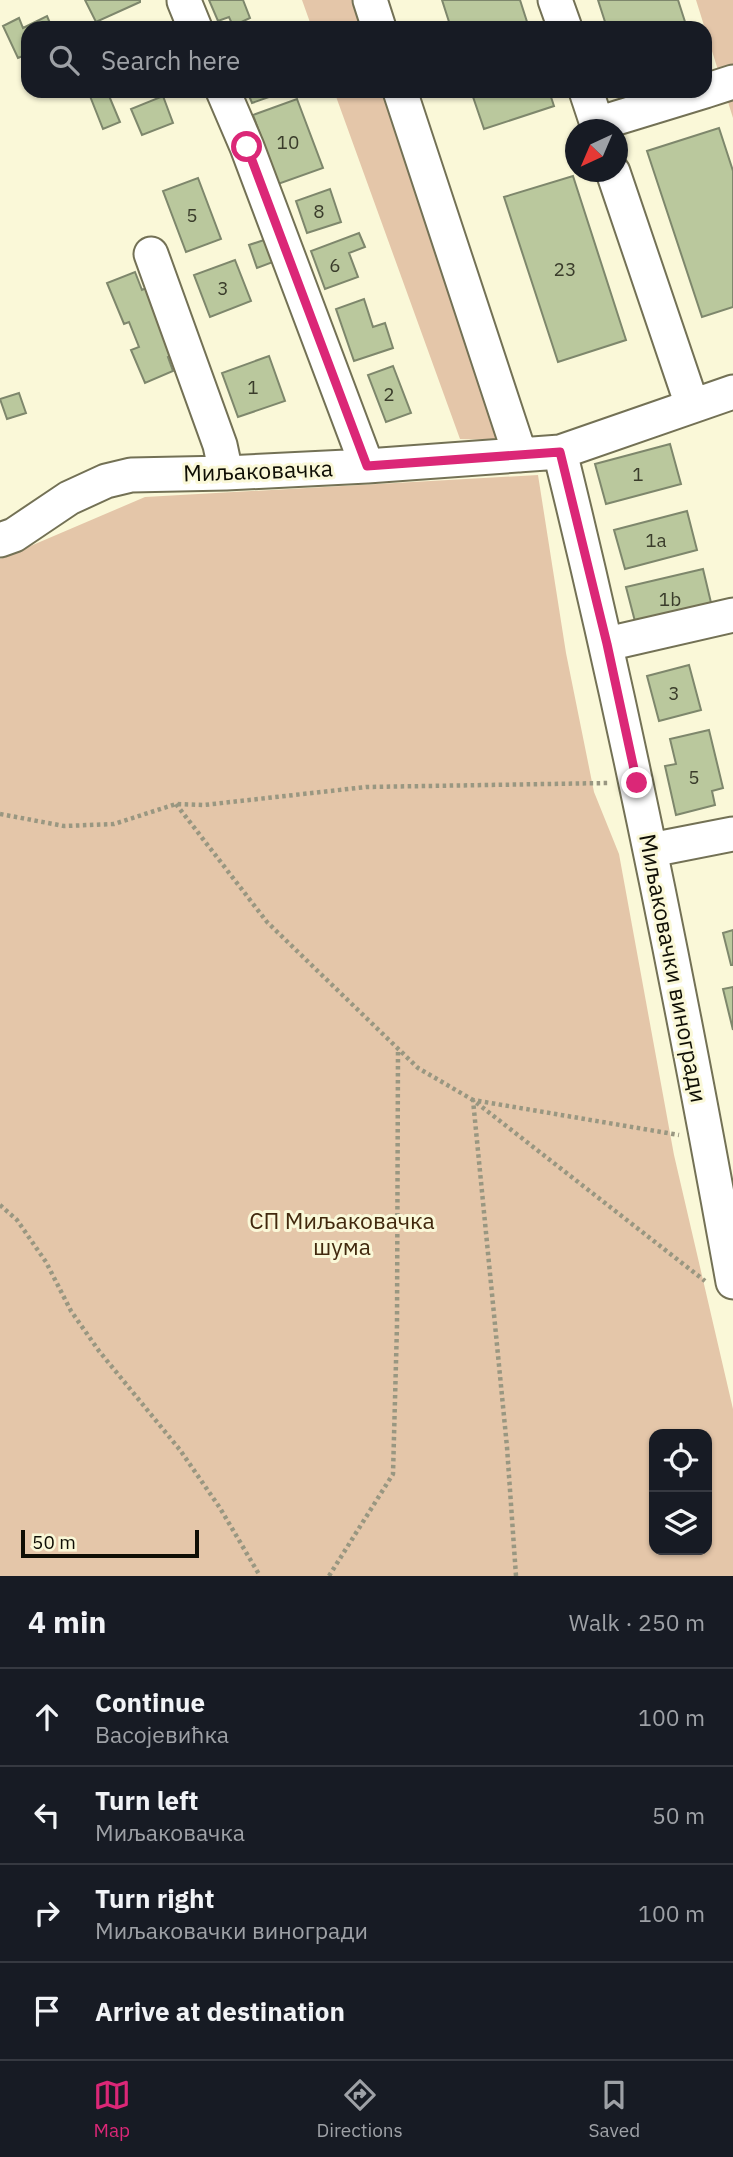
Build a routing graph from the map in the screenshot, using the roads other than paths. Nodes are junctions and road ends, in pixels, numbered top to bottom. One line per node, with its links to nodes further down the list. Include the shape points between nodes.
1 (370, 0): 3 (street)
2 (555, 0): 4 (street)
3 (377, 21)
4 (562, 21)
5 (733, 82): 6 (street)
6 (712, 89)
7 (226, 98): 19 (street)
8 (402, 98): 18 (street)
9 (588, 98): 11 (street)
10 (684, 98): 12 (street)
11 (595, 119)
12 (622, 119)
13 (616, 182): 16 (street)
14 (151, 254): 20 (street)
15 (733, 392): 16 (street, Миљаковачка)
16 (692, 405): 17 (street, Миљаковачка)
17 (560, 452): 18 (street, Миљаковачка); 23 (street, Миљаковачки виногради)
18 (520, 455): 19 (street, Миљаковачка)
19 (367, 466): 20 (street, Миљаковачка)
20 (226, 473): 21 (street, Миљаковачка, via 131,475 106,481)
21 (0, 540)
22 (733, 615): 23 (street)
23 (607, 644): 25 (street, Миљаковачки виногради)
24 (733, 834): 25 (street)
25 (651, 850): 26 (street, Миљаковачки виногради)
26 (720, 1138): 27 (street, Миљаковачки виногради)
27 (722, 1284)

